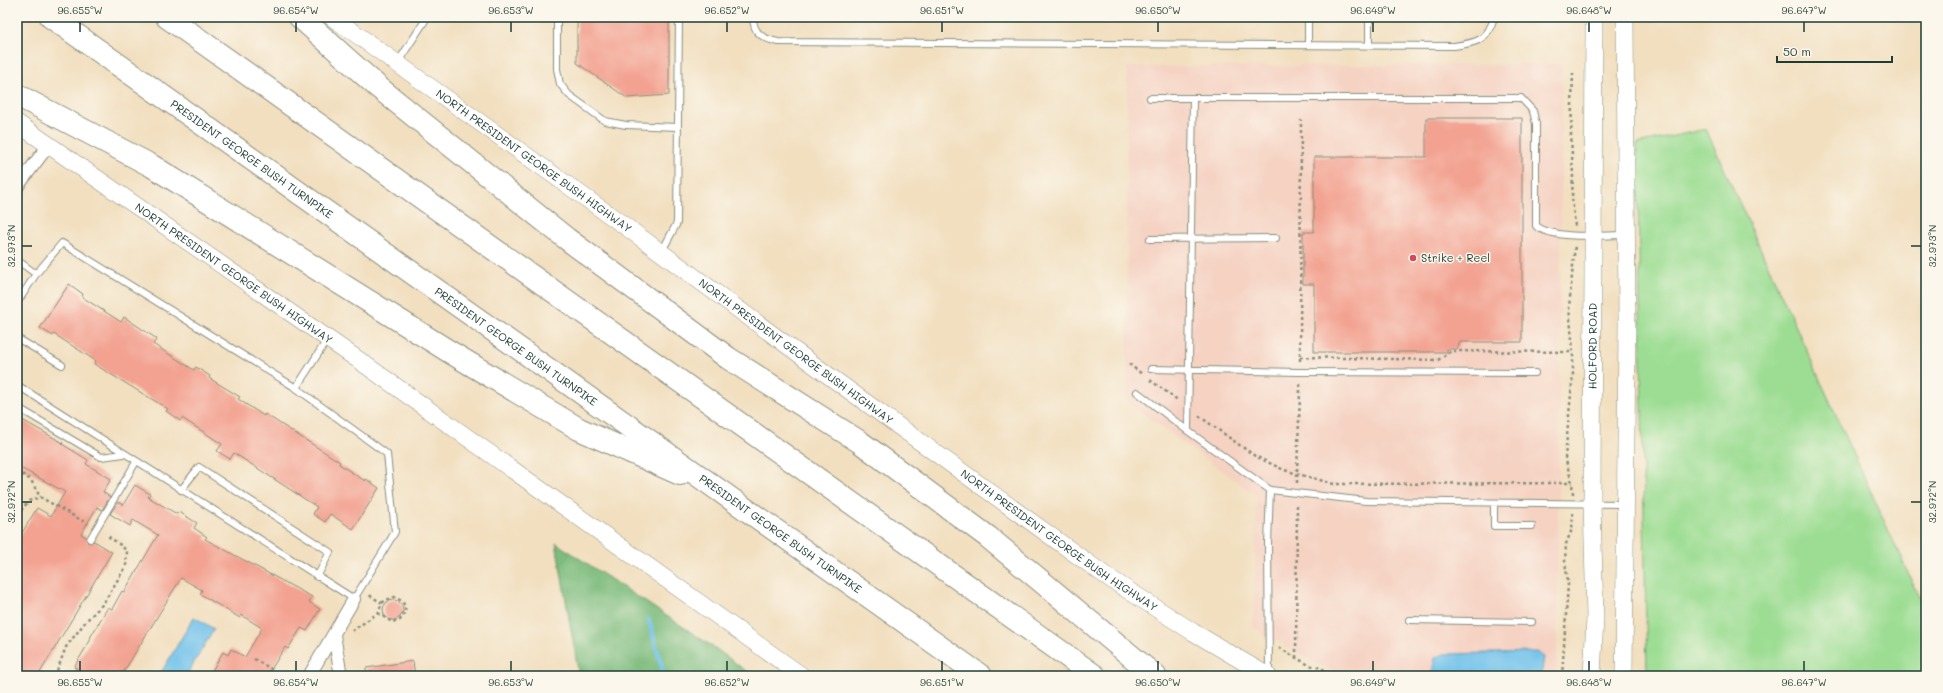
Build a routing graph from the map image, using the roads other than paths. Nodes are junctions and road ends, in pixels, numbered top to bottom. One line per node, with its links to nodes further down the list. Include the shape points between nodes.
1 (51, 17): 48 (highway, PRESIDENT GEORGE BUSH TURNPIKE)
2 (167, 17): 63 (highway)
3 (300, 17): 64 (highway, via 378,87 567,239 728,358 860,442 988,537)
4 (332, 17): 16 (main road, NORTH PRESIDENT GEORGE BUSH HIGHWAY)
5 (557, 17): 21 (lane, via 557,69 560,84 569,96 605,120 626,125)
6 (679, 17): 21 (lane)
7 (754, 17): 14 (lane, via 758,33 765,39 778,42)
8 (1308, 17): 14 (lane)
9 (1369, 17): 15 (lane)
10 (1494, 17): 15 (lane, via 1483,38 1468,44)
11 (1594, 17): 24 (main road, HOLFORD ROAD)
12 (1625, 17): 25 (main road)
13 (426, 19): 16 (lane)
14 (1308, 45): 15 (lane)
15 (1369, 45)
16 (397, 63): 29 (main road, NORTH PRESIDENT GEORGE BUSH HIGHWAY)
17 (17, 96): 48 (highway, via 152,166 450,352 579,429)
18 (1150, 98): 19 (lane)
19 (1192, 98): 24 (lane, via 1521,98 1533,111 1536,124 1536,226 1544,231); 26 (lane)
20 (17, 123): 22 (main road, NORTH PRESIDENT GEORGE BUSH HIGHWAY)
21 (678, 127): 29 (lane, via 677,223)
22 (48, 146): 23 (street); 34 (main road, NORTH PRESIDENT GEORGE BUSH HIGHWAY)
23 (17, 187)
24 (1594, 235): 25 (lane); 50 (main road, HOLFORD ROAD)
25 (1626, 235): 51 (main road)
26 (1191, 238): 27 (lane); 28 (lane); 37 (lane)
27 (1276, 238)
28 (1150, 239)
29 (661, 252): 65 (main road, NORTH PRESIDENT GEORGE BUSH HIGHWAY, via 1106,576)
30 (17, 260): 31 (lane)
31 (36, 274): 32 (lane); 40 (lane, via 62,244)
32 (17, 304)
33 (17, 338): 35 (lane)
34 (328, 339): 40 (lane); 61 (main road, NORTH PRESIDENT GEORGE BUSH HIGHWAY)
35 (62, 365)
36 (1151, 369): 37 (lane)
37 (1189, 370): 38 (lane); 43 (lane)
38 (1535, 373)
39 (17, 385): 44 (lane)
40 (296, 388): 55 (lane, via 387,454 395,532)
41 (1137, 392): 43 (lane)
42 (17, 407): 44 (lane, via 101,457)
43 (1188, 431): 47 (lane)
44 (124, 454): 45 (lane)
45 (136, 462): 46 (lane); 53 (lane)
46 (181, 490): 54 (lane); 54 (lane, via 199,467 206,471 330,552)
47 (1270, 490): 49 (lane, via 1366,501); 65 (lane)
48 (725, 494): 62 (highway, PRESIDENT GEORGE BUSH TURNPIKE)
49 (1494, 503): 50 (lane); 52 (lane, via 1494,526)
50 (1592, 503): 51 (lane); 66 (main road, HOLFORD ROAD, via 1595,618)
51 (1626, 504): 67 (main road)
52 (1532, 526)
53 (90, 539)
54 (317, 577): 55 (lane)
55 (354, 599): 58 (street)
56 (1410, 620): 57 (lane)
57 (1532, 622)
58 (334, 635): 59 (street); 60 (street)
59 (309, 676)
60 (341, 676)
61 (802, 676)
62 (981, 676)
63 (1095, 676)
64 (1155, 676)
65 (1268, 676)
66 (1592, 676)
67 (1624, 676)

